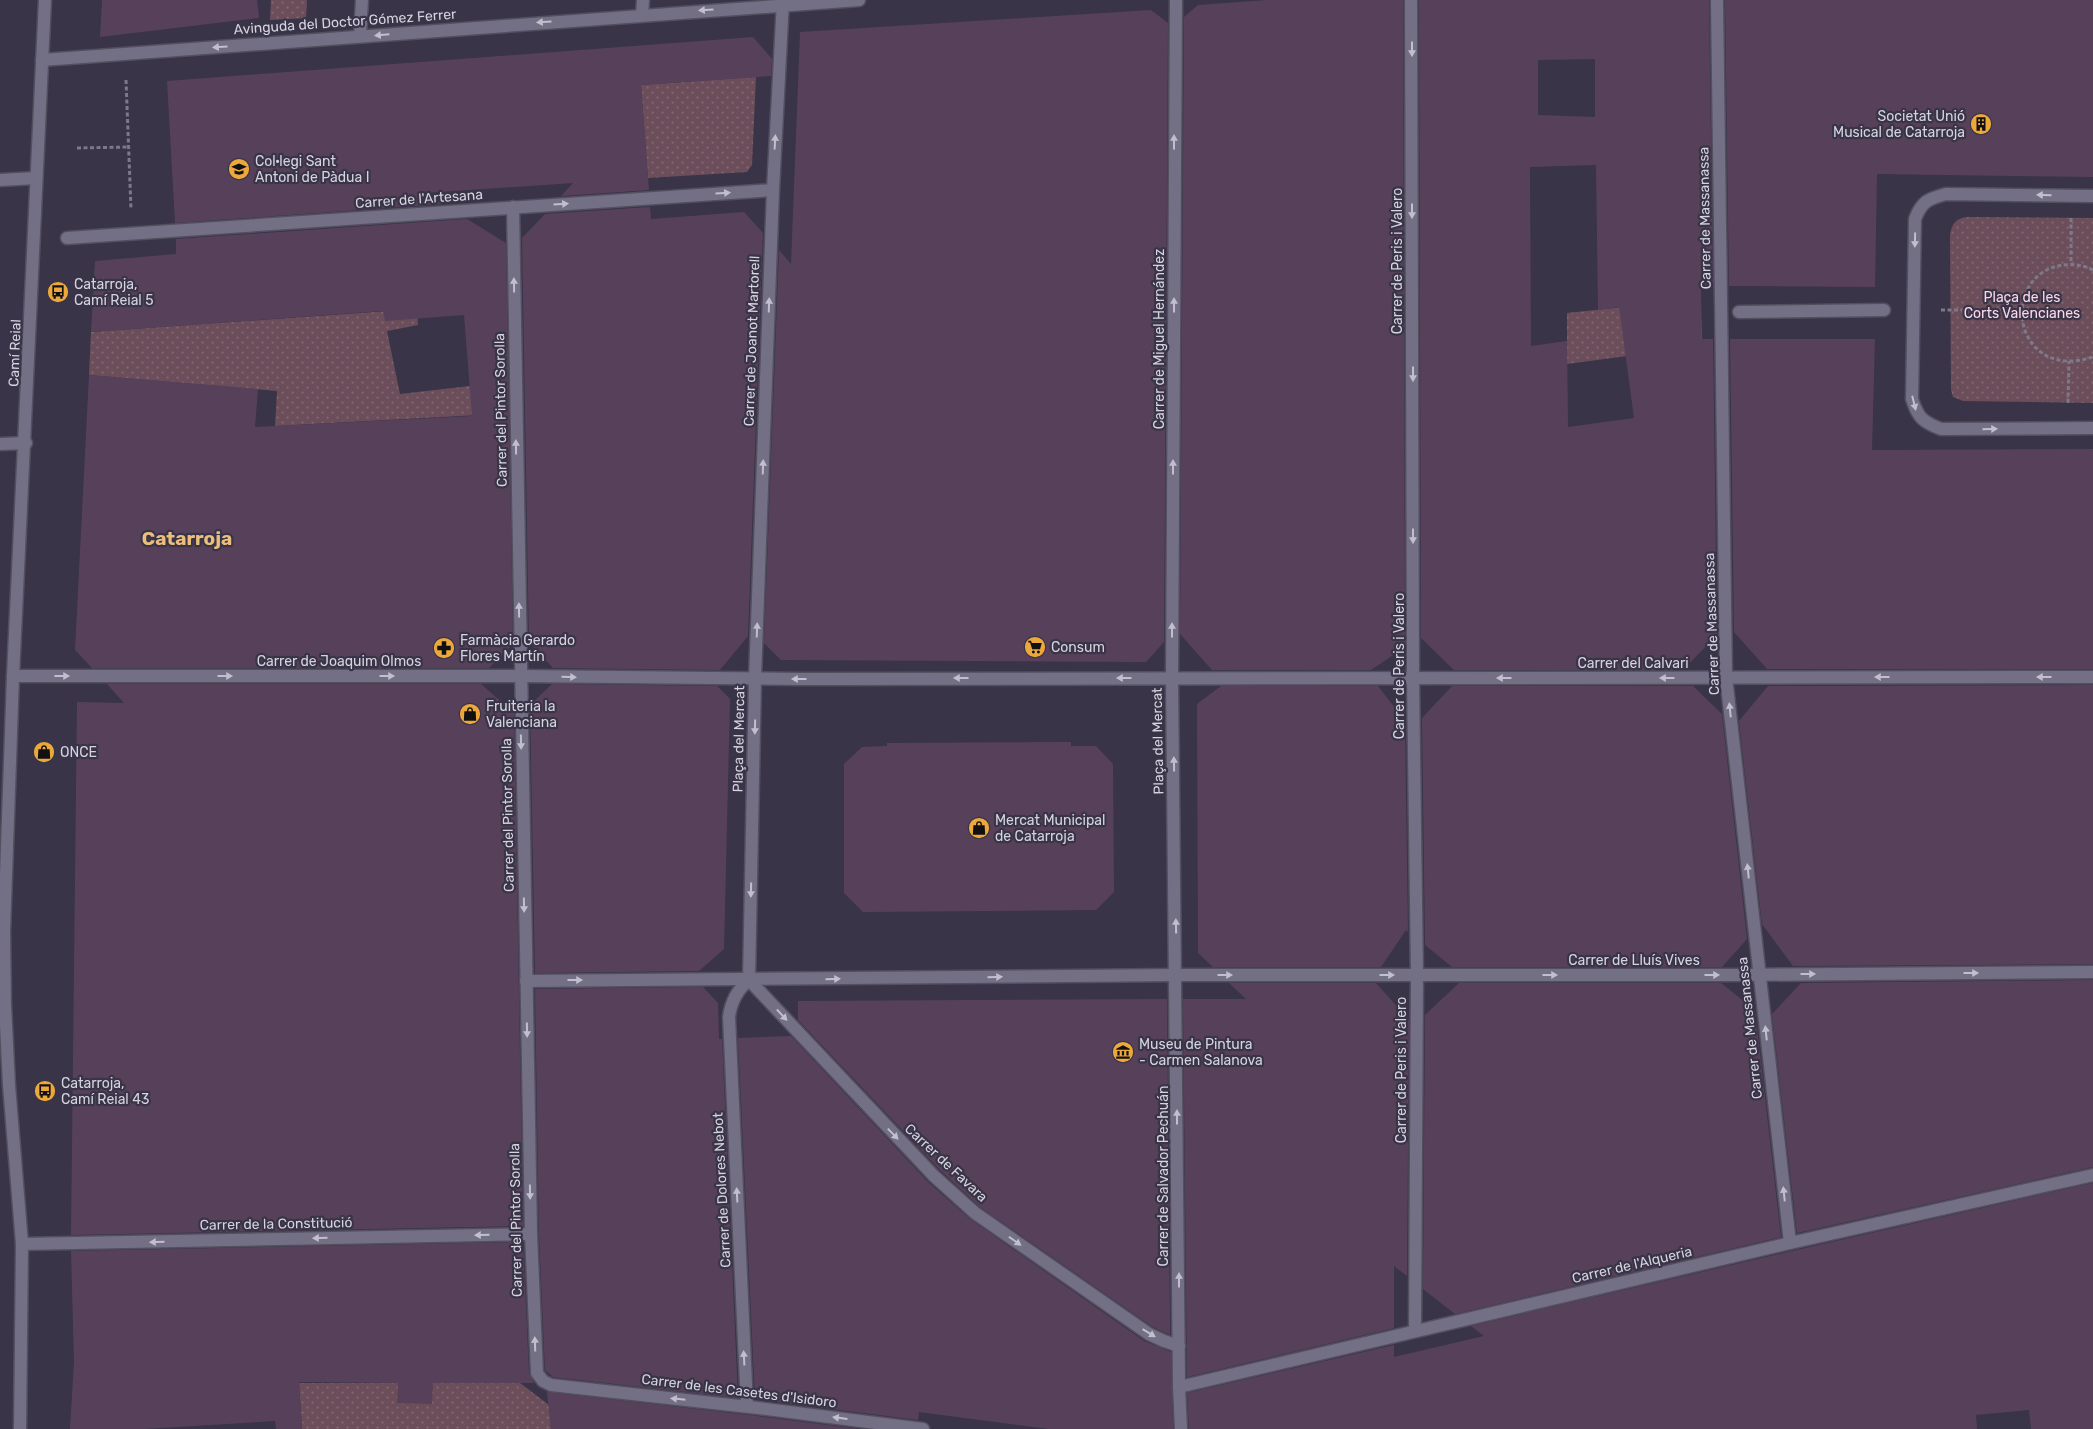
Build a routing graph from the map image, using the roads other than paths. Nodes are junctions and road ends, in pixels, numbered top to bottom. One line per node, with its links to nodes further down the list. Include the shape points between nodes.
1 (45, 0): 11 (street, Camí Reial)
2 (362, 0): 10 (street)
3 (643, 0): 9 (street)
4 (859, 0): 8 (street, Avinguda del Doctor Gómez Ferrer)
5 (1176, 0): 29 (street, Carrer de Miguel Hernández, one-way to 5)
6 (1411, 0): 28 (street, Carrer de Peris i Valero, one-way to 28)
7 (1717, 0): 25 (street, Carrer de Massanassa)
8 (783, 3): 9 (street, Avinguda del Doctor Gómez Ferrer, one-way to 9); 14 (street, Carrer de Joanot Martorell, one-way to 8)
9 (642, 15): 10 (street, Avinguda del Doctor Gómez Ferrer, one-way to 10)
10 (360, 36): 11 (street, Avinguda del Doctor Gómez Ferrer, one-way to 11)
11 (42, 60): 12 (street, Camí Reial)
12 (36, 178): 13 (street); 21 (street, Camí Reial)
13 (0, 180)
14 (773, 190): 16 (street, Carrer de l'Artesana, one-way to 14); 27 (street, Carrer de Joanot Martorell, one-way to 14)
15 (2093, 196): 20 (street, one-way to 20, via 1946,194 1930,198 1919,208 1915,219 1912,399 1916,412 1925,423 1941,430)
16 (512, 208): 17 (street, Carrer de l'Artesana); 24 (street, Carrer del Pintor Sorolla, one-way to 16)
17 (67, 238)
18 (1884, 310): 19 (street)
19 (1739, 312)
20 (2093, 428)
21 (26, 443): 22 (street); 23 (street, Camí Reial)
22 (0, 444)
23 (14, 676): 24 (street, Carrer de Joaquim Olmos, one-way to 24); 36 (street, Camí Reial)
24 (520, 676): 27 (street, Carrer de Joaquim Olmos, one-way to 27); 35 (street, Carrer del Pintor Sorolla, one-way to 35)
25 (1726, 677): 26 (street, Carrer del Calvari, one-way to 25); 28 (street, Carrer del Calvari, one-way to 28); 33 (street, Carrer de Massanassa, one-way to 25)
26 (2093, 677)
27 (755, 678): 29 (street, Plaça del Mercat, one-way to 27); 34 (street, Plaça del Mercat, one-way to 34)
28 (1414, 678): 29 (street, Carrer del Calvari); 32 (street, Carrer de Peris i Valero)
29 (1172, 679): 31 (street, Plaça del Mercat, one-way to 29)
30 (2093, 972): 33 (street, Carrer de Lluís Vives, one-way to 30)
31 (1176, 975): 32 (street, Carrer de Lluís Vives, one-way to 32); 34 (street, one-way to 31); 42 (street, Carrer de Salvador Pechuán, one-way to 31)
32 (1417, 975): 33 (street, Carrer de Lluís Vives, one-way to 33); 41 (street, Carrer de Peris i Valero)
33 (1760, 975): 39 (street, Carrer de Massanassa, one-way to 33)
34 (749, 980): 35 (street, one-way to 34); 42 (street, Carrer de Favara, one-way to 42, via 934,1176 975,1212 1149,1334); 45 (street, Carrer de Dolores Nebot, one-way to 34, via 729,1017 734,998)
35 (526, 981): 38 (street, Carrer del Pintor Sorolla, one-way to 38)
36 (2, 1005): 40 (street, Camí Reial)
37 (2093, 1175): 39 (street, Carrer de l'Alqueria)
38 (531, 1234): 40 (street, Carrer de la Constitució, one-way to 40); 43 (street, Carrer del Pintor Sorolla, one-way to 38, via 537,1373 535,1362)
39 (1790, 1243): 41 (street, Carrer de l'Alqueria)
40 (22, 1244): 46 (street, Camí Reial)
41 (1414, 1331): 44 (street, Carrer de l'Alqueria)
42 (1179, 1346): 44 (street, Carrer de Salvador Pechuán)
43 (552, 1385): 45 (street, Carrer de les Casetes d'Isidoro, one-way to 43)
44 (1179, 1387): 48 (street, Carrer de Salvador Pechuán)
45 (747, 1406): 47 (street, Carrer de les Casetes d'Isidoro, one-way to 45)
46 (20, 1429)
47 (923, 1429)
48 (1181, 1429)

